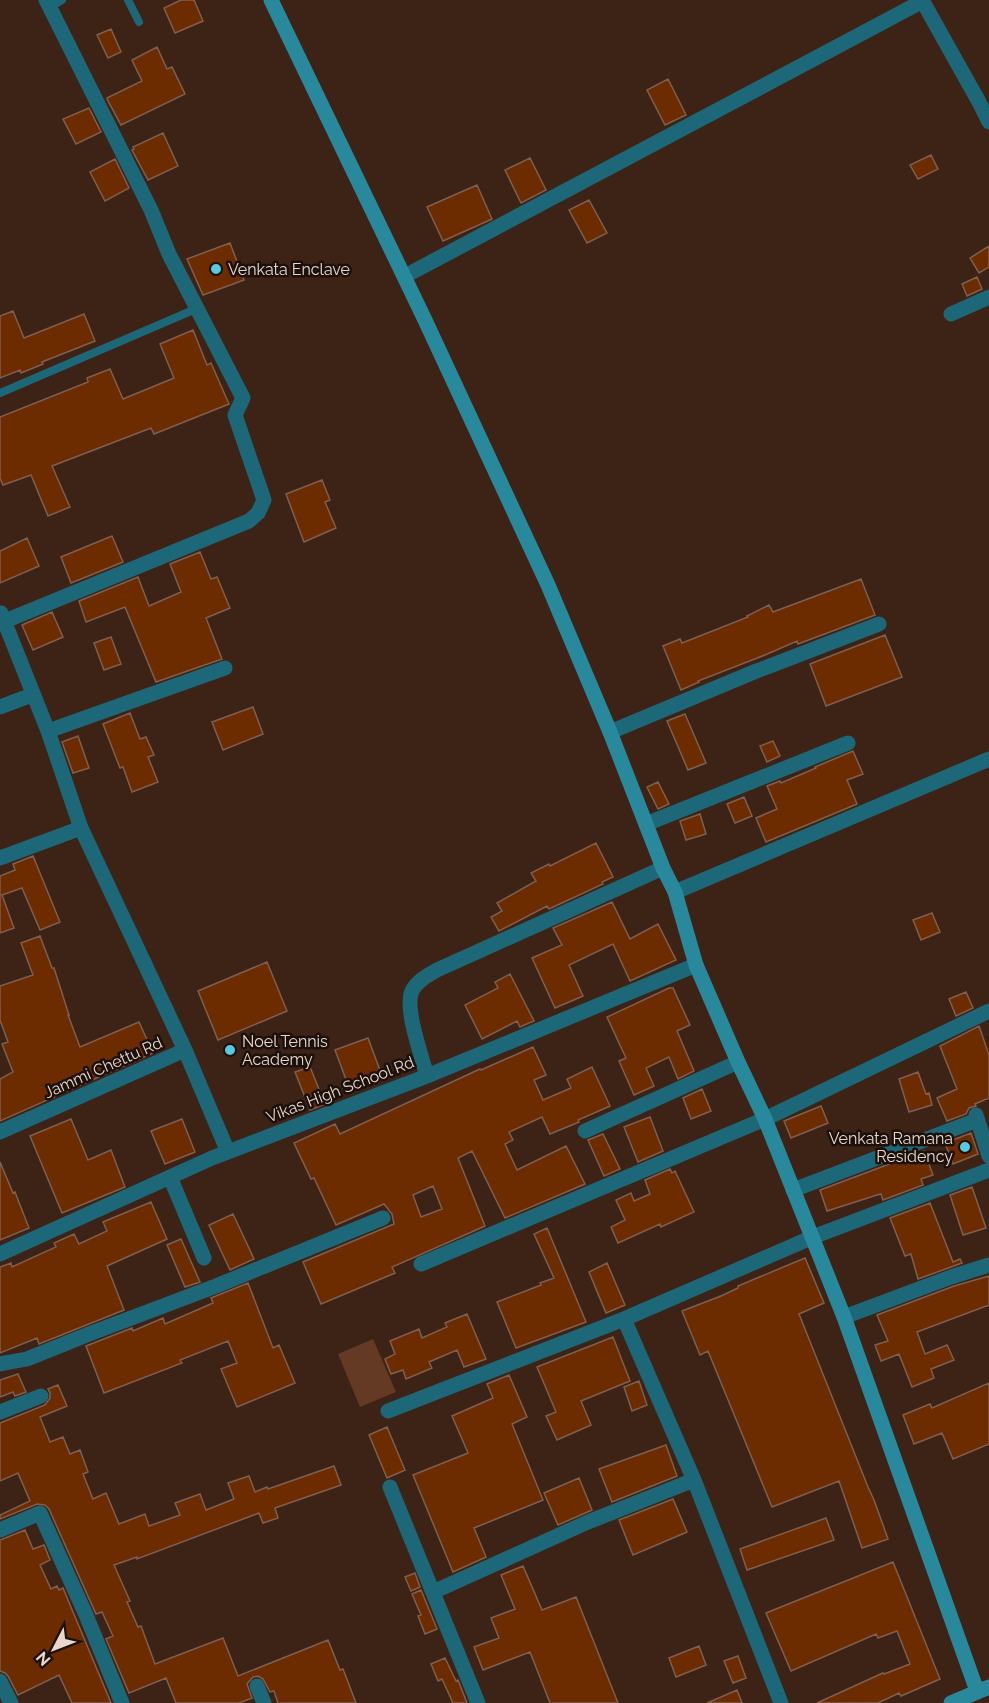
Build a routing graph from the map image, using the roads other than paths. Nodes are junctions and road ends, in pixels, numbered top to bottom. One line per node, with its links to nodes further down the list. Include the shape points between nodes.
1 (128, 0): 5 (lane)
2 (271, 0): 7 (street)
3 (922, 1): 6 (street); 7 (street)
4 (53, 2): 9 (street, via 169,254)
5 (139, 22)
6 (989, 122)
7 (405, 276): 18 (street, via 548,585)
8 (989, 297): 10 (street)
9 (198, 308): 11 (lane); 12 (street, via 243,398 235,415 264,500 258,513 238,525)
10 (951, 314)
11 (0, 393)
12 (1, 619): 15 (street)
13 (879, 624): 18 (street)
14 (225, 668): 17 (street)
15 (32, 695): 16 (street); 17 (street)
16 (0, 707)
17 (48, 731): 22 (street)
18 (610, 732): 21 (street)
19 (848, 744): 21 (street)
20 (989, 759): 25 (street)
21 (646, 824): 24 (street)
22 (81, 828): 23 (street); 28 (street)
23 (0, 858)
24 (663, 868): 25 (street); 30 (street, via 423,978 412,991 409,1003)
25 (675, 892): 26 (street)
26 (696, 965): 29 (street); 30 (street, Vikas High School Rd)
27 (989, 1011): 31 (street)
28 (185, 1050): 33 (street, Jammi Chettu Rd); 34 (street, Jammi Chettu Rd)
29 (738, 1062): 31 (street); 32 (street)
30 (427, 1076): 34 (street, Vikas High School Rd)
31 (765, 1119): 38 (street); 43 (street)
32 (585, 1131)
33 (0, 1132)
34 (228, 1152): 37 (street, Vikas High School Rd)
35 (989, 1156): 38 (street, via 976,1117)
36 (989, 1170): 40 (street)
37 (170, 1176): 41 (street, Vikas High School Rd); 42 (street)
38 (793, 1190): 40 (street)
39 (383, 1218): 47 (street, via 27,1359)
40 (813, 1237): 45 (street); 46 (street)
41 (0, 1254)
42 (204, 1258)
43 (421, 1264)
44 (989, 1265): 45 (street)
45 (844, 1317): 57 (street)
46 (624, 1319): 49 (street); 51 (street)
47 (0, 1364)
48 (41, 1396): 50 (street)
49 (388, 1411)
50 (0, 1412)
51 (694, 1480): 54 (street, via 588,1522); 62 (street)
52 (390, 1487): 54 (street)
53 (0, 1530): 59 (street, via 40,1513)
54 (433, 1592): 61 (street)
55 (0, 1681): 58 (street)
56 (257, 1686): 60 (street)
57 (983, 1689): 63 (street)
58 (11, 1703)
59 (122, 1703)
60 (264, 1703)
61 (478, 1703)
62 (781, 1703)
63 (951, 1703)

